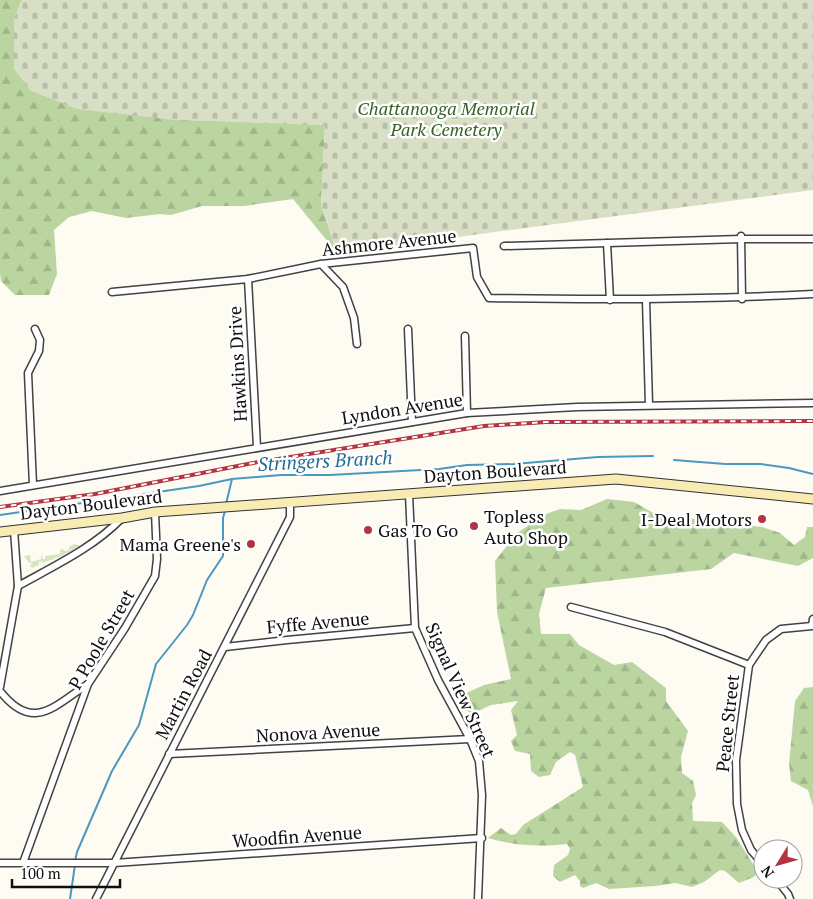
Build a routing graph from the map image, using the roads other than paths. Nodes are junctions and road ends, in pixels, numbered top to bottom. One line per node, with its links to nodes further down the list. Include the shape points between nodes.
1 (741, 238): 2 (street); 3 (street); 9 (street)
2 (813, 239)
3 (607, 243): 4 (street); 10 (street)
4 (504, 246)
5 (321, 264): 6 (street, Ashmore Avenue); 10 (street, Ashmore Avenue, via 472,248 477,277 488,298); 15 (street, via 343,287 354,318)
6 (248, 279): 7 (street, Ashmore Avenue); 20 (street, Hawkins Drive)
7 (112, 292)
8 (813, 294): 9 (street, Ashmore Avenue)
9 (742, 298): 11 (street, Ashmore Avenue)
10 (610, 300): 11 (street, Ashmore Avenue)
11 (646, 300): 17 (street)
12 (35, 329): 21 (street, via 40,340 39,351 28,373)
13 (408, 329): 19 (street)
14 (465, 336): 18 (street)
15 (357, 344)
16 (813, 403): 17 (street, Lyndon Avenue)
17 (650, 405): 18 (street, Lyndon Avenue)
18 (467, 412): 19 (street, Lyndon Avenue)
19 (412, 422): 20 (street, Lyndon Avenue)
20 (257, 447): 21 (street, Lyndon Avenue)
21 (33, 485): 22 (street, Lyndon Avenue)
22 (0, 492)
23 (410, 494): 24 (main road, Dayton Boulevard, via 616,478); 25 (main road, Dayton Boulevard); 33 (street, Signal View Street)
24 (813, 499)
25 (290, 502): 26 (main road, Dayton Boulevard); 34 (street, Martin Road, via 290,517)
26 (155, 512): 27 (main road, Dayton Boulevard); 36 (street, P Poole Street, via 155,576)
27 (122, 518): 28 (main road, Dayton Boulevard); 30 (street, via 89,546)
28 (14, 530): 29 (main road, Dayton Boulevard); 30 (street)
29 (0, 532)
30 (18, 586): 37 (street)
31 (571, 607): 35 (street, via 665,632)
32 (813, 624): 35 (street, Peace Street, via 781,629 766,640)
33 (415, 628): 34 (street, Fyffe Avenue); 39 (street, Signal View Street)
34 (225, 647): 40 (street, Martin Road)
35 (749, 665): 42 (street, Peace Street, via 736,760 736,804 742,830)
36 (88, 684): 38 (street, via 37,714 24,713 10,705); 44 (street, P Poole Street)
37 (0, 687)
38 (0, 692)
39 (470, 739): 40 (street, Nonova Avenue); 41 (street, Signal View Street, via 479,760 482,784)
40 (168, 754): 45 (street, Martin Road)
41 (482, 838): 45 (street, Woodfin Avenue); 47 (street, Signal View Street)
42 (753, 852)
43 (0, 863): 44 (street, Woodfin Avenue)
44 (23, 863): 45 (street, Woodfin Avenue)
45 (114, 863): 46 (street, Martin Road)
46 (96, 899)
47 (478, 899)

